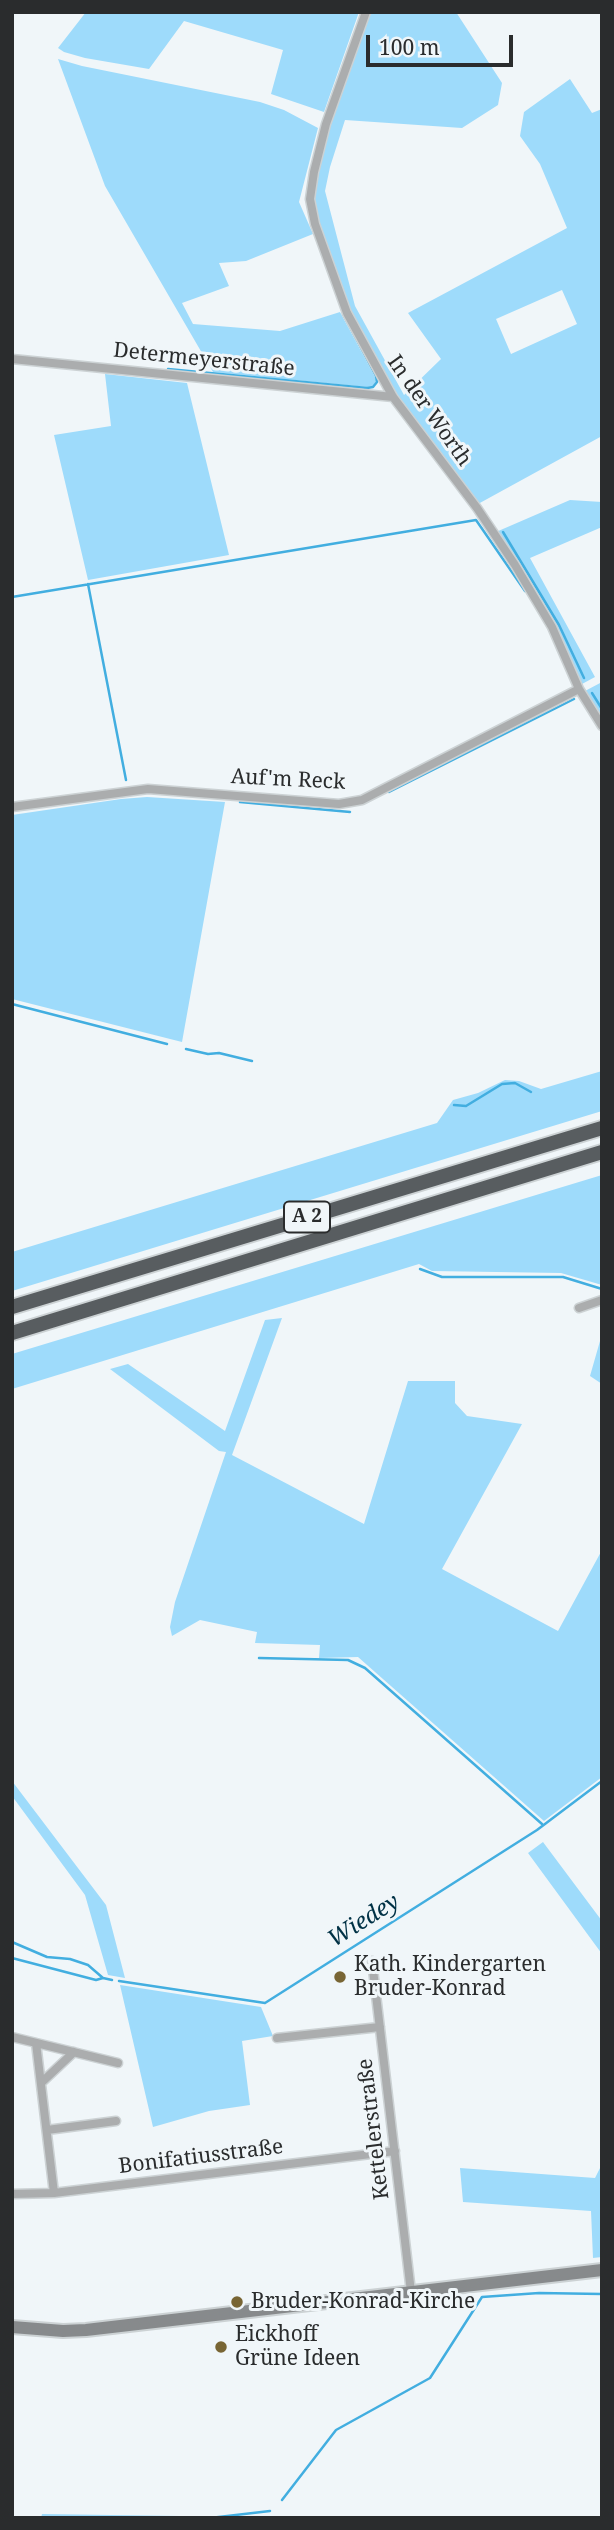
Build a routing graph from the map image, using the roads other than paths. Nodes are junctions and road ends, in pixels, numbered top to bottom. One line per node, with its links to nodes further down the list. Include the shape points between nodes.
1 (366, 12): 3 (street, In der Worth, via 326,124 310,199 346,313)
2 (12, 359): 3 (street, Determeyerstraße)
3 (393, 397): 4 (street, In der Worth, via 515,565 552,627)
4 (579, 690): 5 (street, In der Worth); 6 (street, Auf'm Reck, via 362,800 339,804 148,789)
5 (602, 726)
6 (12, 807)
7 (602, 1128): 10 (highway, A 2)
8 (602, 1152): 12 (highway, A 2)
9 (602, 1300): 11 (street)
10 (12, 1307)
11 (579, 1308)
12 (12, 1333)
13 (372, 1961): 14 (street, Kettelerstraße)
14 (380, 2027): 16 (street); 23 (street, Kettelerstraße)
15 (12, 2037): 17 (street)
16 (277, 2038)
17 (36, 2043): 18 (street); 20 (street)
18 (74, 2052): 19 (street); 20 (street)
19 (118, 2063)
20 (41, 2083): 22 (street)
21 (116, 2121): 22 (street)
22 (47, 2130): 24 (street)
23 (395, 2151): 24 (street, Bonifatiusstraße); 27 (street, Kettelerstraße)
24 (54, 2193): 25 (street, Bonifatiusstraße)
25 (12, 2194)
26 (602, 2270): 27 (street)
27 (411, 2292): 28 (street, via 86,2330)
28 (12, 2327)

